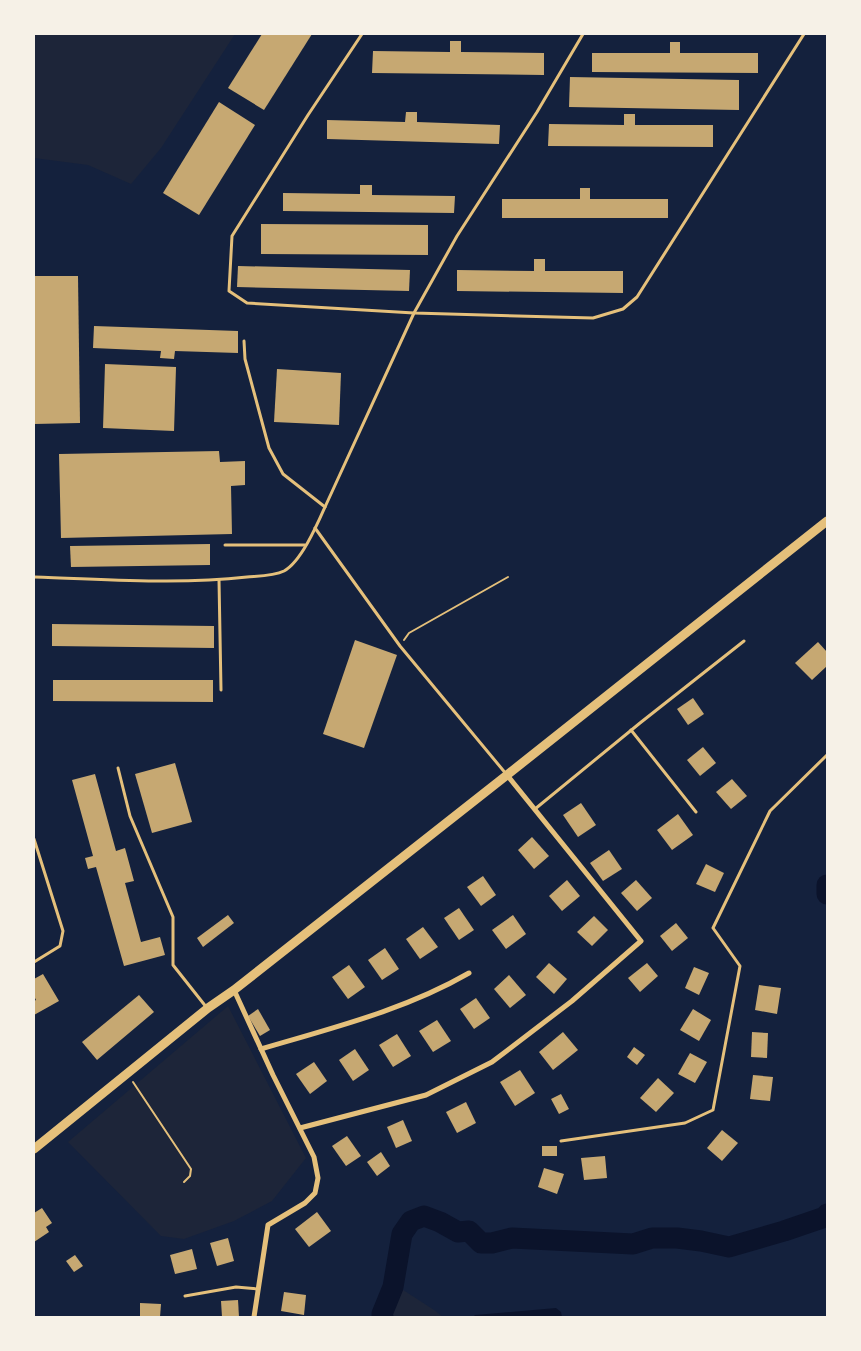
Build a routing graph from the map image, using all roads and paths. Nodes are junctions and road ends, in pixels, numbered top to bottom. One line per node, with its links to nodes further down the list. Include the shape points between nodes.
1 (362, 34): 4 (lane, via 232,236 229,291 247,303)
2 (583, 34): 4 (lane, via 457,236)
3 (804, 34): 4 (lane, via 637,297 623,309 593,318)
4 (414, 313): 6 (lane)
5 (244, 341): 6 (lane, via 245,359 268,448 283,474)
6 (325, 507): 8 (lane)
7 (827, 521): 20 (main road)
8 (315, 528): 10 (lane); 15 (lane)
9 (225, 545): 10 (lane)
10 (305, 545): 13 (lane, via 296,562 284,571)
11 (34, 577): 13 (lane)
12 (508, 577): 15 (path, via 408,633)
13 (219, 580): 16 (lane)
14 (744, 641): 17 (lane)
15 (400, 646): 20 (lane)
16 (221, 690)
17 (631, 730): 21 (lane); 22 (lane)
18 (827, 755): 31 (lane, via 770,811 713,928 740,966 713,1110 685,1123)
19 (118, 768): 27 (lane, via 130,816 172,917 174,965)
20 (508, 775): 21 (street); 26 (main road)
21 (534, 809): 30 (street, via 641,941 572,1001 492,1062 426,1095)
22 (696, 812)
23 (34, 839): 24 (lane, via 62,931 60,946)
24 (34, 962)
25 (469, 973): 28 (street, via 380,1014)
26 (234, 990): 27 (main road); 28 (street)
27 (208, 1008): 32 (main road)
28 (261, 1049): 30 (street)
29 (132, 1079): 33 (path, via 191,1169)
30 (300, 1128): 34 (street, via 314,1157 318,1178 315,1193 305,1203 268,1225)
31 (562, 1141)
32 (34, 1149)
33 (184, 1182)
34 (258, 1289): 35 (lane, via 236,1287); 36 (street)
35 (185, 1296)
36 (254, 1317)

